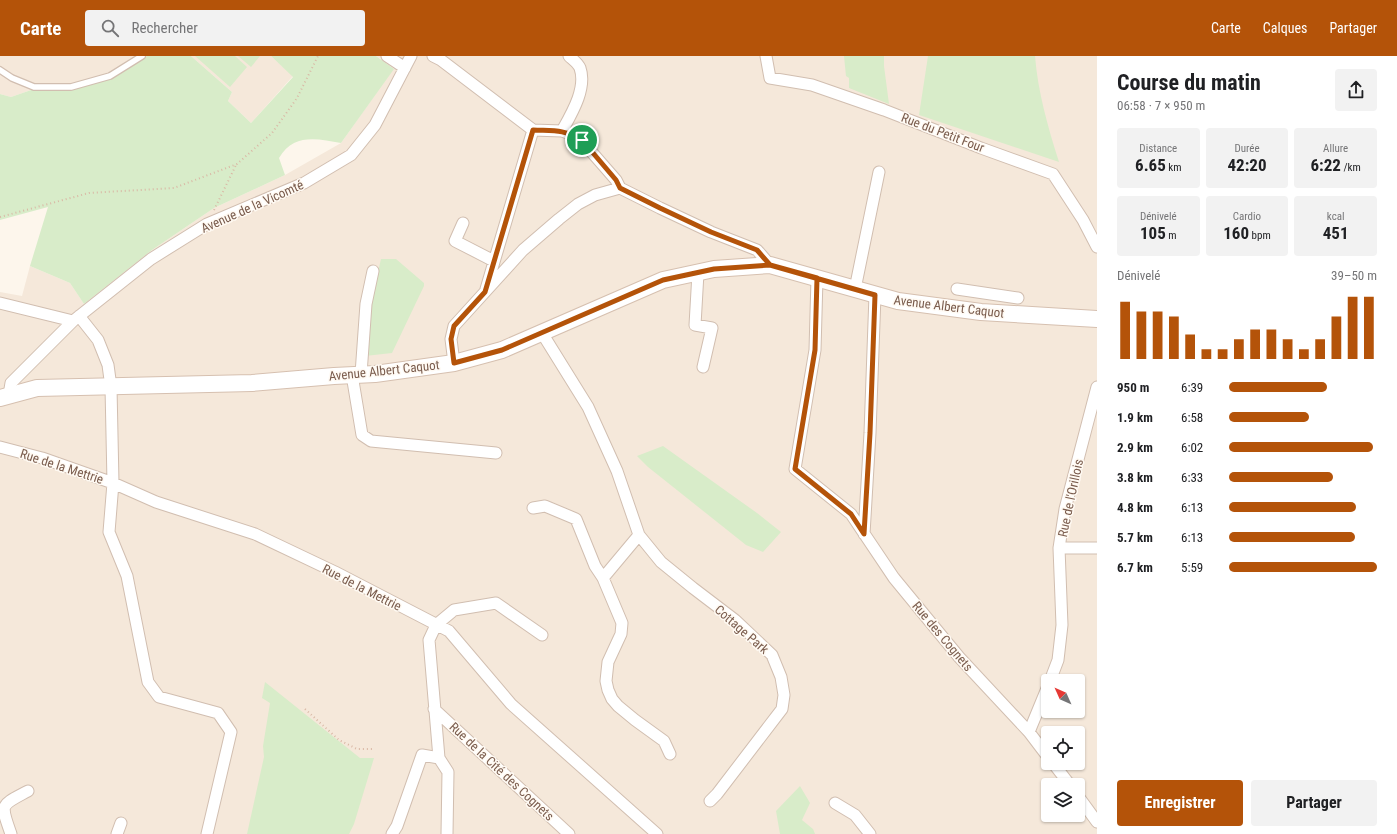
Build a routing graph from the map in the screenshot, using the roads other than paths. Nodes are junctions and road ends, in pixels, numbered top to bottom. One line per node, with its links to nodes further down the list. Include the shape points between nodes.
1 (142, 56): 8 (lane, via 110,76 71,87 34,87)
2 (388, 56): 7 (street)
3 (411, 56): 7 (street, Avenue de la Vicomté)
4 (433, 56): 9 (street)
5 (569, 56): 10 (street, via 579,66 582,76 579,100)
6 (766, 56): 14 (street, Rue du Petit Four, via 770,78 820,87 1054,174 1084,220)
7 (405, 68): 28 (street, Avenue de la Vicomté, via 375,124 351,155 304,183 207,224 150,259)
8 (0, 70)
9 (533, 130): 10 (street); 15 (street)
10 (562, 131): 12 (street, via 582,140)
11 (879, 172): 20 (street)
12 (620, 188): 16 (street, via 711,232 757,250); 22 (street, via 594,195 578,204 523,250)
13 (463, 223): 15 (street, via 455,241)
14 (1097, 247)
15 (494, 261): 22 (street)
16 (770, 265): 18 (main road, Avenue Albert Caquot, via 714,269); 19 (main road, Avenue Albert Caquot)
17 (373, 271): 33 (street)
18 (698, 273): 30 (main road, Avenue Albert Caquot, via 663,280); 32 (street, via 695,326 712,328)
19 (817, 278): 20 (main road, Avenue Albert Caquot); 41 (street, Rue des Cognets, via 815,350 795,469 851,514)
20 (856, 289): 24 (main road, Avenue Albert Caquot)
21 (957, 289): 23 (street)
22 (485, 292): 31 (street, via 454,326 451,339)
23 (983, 293): 25 (street); 27 (street)
24 (875, 295): 27 (main road, Avenue Albert Caquot, via 898,301); 41 (street)
25 (1018, 298)
26 (0, 303): 28 (street)
27 (981, 312): 29 (main road, Avenue Albert Caquot)
28 (76, 319): 34 (street, via 98,340 108,365); 36 (street, Avenue de la Vicomté, via 11,383)
29 (1097, 319)
30 (542, 333): 31 (main road, Avenue Albert Caquot, via 502,350); 42 (street, Cottage Park, via 588,407 617,471)
31 (454, 363): 33 (main road, Avenue Albert Caquot)
32 (703, 367)
33 (356, 375): 34 (main road, Avenue Albert Caquot, via 252,383); 38 (street, via 362,435 371,441)
34 (111, 387): 36 (main road, Avenue Albert Caquot, via 37,388); 39 (street)
35 (1097, 387): 43 (street, Rue de l'Orillois, via 1065,509)
36 (4, 397)
37 (0, 447): 39 (street, Rue de la Mettrie, via 42,458)
38 (496, 453)
39 (114, 483): 46 (street, Rue de la Mettrie, via 156,502 255,534); 65 (street, via 109,532 127,576 148,682 159,697 218,713 231,732)
40 (533, 508): 45 (street, via 545,506 576,519 595,566)
41 (864, 534): 51 (street, Rue des Cognets, via 894,578 959,657)
42 (639, 535): 45 (street); 58 (street, Cottage Park, via 662,562 735,620 772,655 781,677 784,694 782,709)
43 (1059, 548): 44 (street); 48 (street, Rue de l'Orillois, via 1062,625 1058,660)
44 (1097, 548)
45 (603, 578): 53 (street, via 622,623 621,634 608,662 608,690 618,706 664,741)
46 (436, 625): 47 (street, via 454,610 496,603); 50 (street, Rue de la Cité des Cognets, via 429,640); 69 (street, Rue de la Mettrie, via 449,631 511,704)
47 (542, 635)
48 (1053, 674)
49 (1041, 703): 51 (street)
50 (434, 709): 54 (street, Rue de la Cité des Cognets); 68 (street, Rue de la Cité des Cognets)
51 (1029, 732): 52 (street)
52 (1041, 748)
53 (670, 754)
54 (439, 758): 66 (street, via 422,756); 67 (street, Rue de la Cité des Cognets, via 448,772)
55 (1058, 770): 56 (street)
56 (1065, 778)
57 (28, 791): 63 (street, via 2,806 2,814)
58 (710, 800)
59 (835, 803): 70 (street, via 855,815)
60 (1085, 806): 61 (street)
61 (1097, 822)
62 (121, 823): 64 (street)
63 (11, 834)
64 (117, 834)
65 (207, 834)
66 (392, 834)
67 (447, 834)
68 (570, 834)
69 (657, 834)
70 (870, 834)

